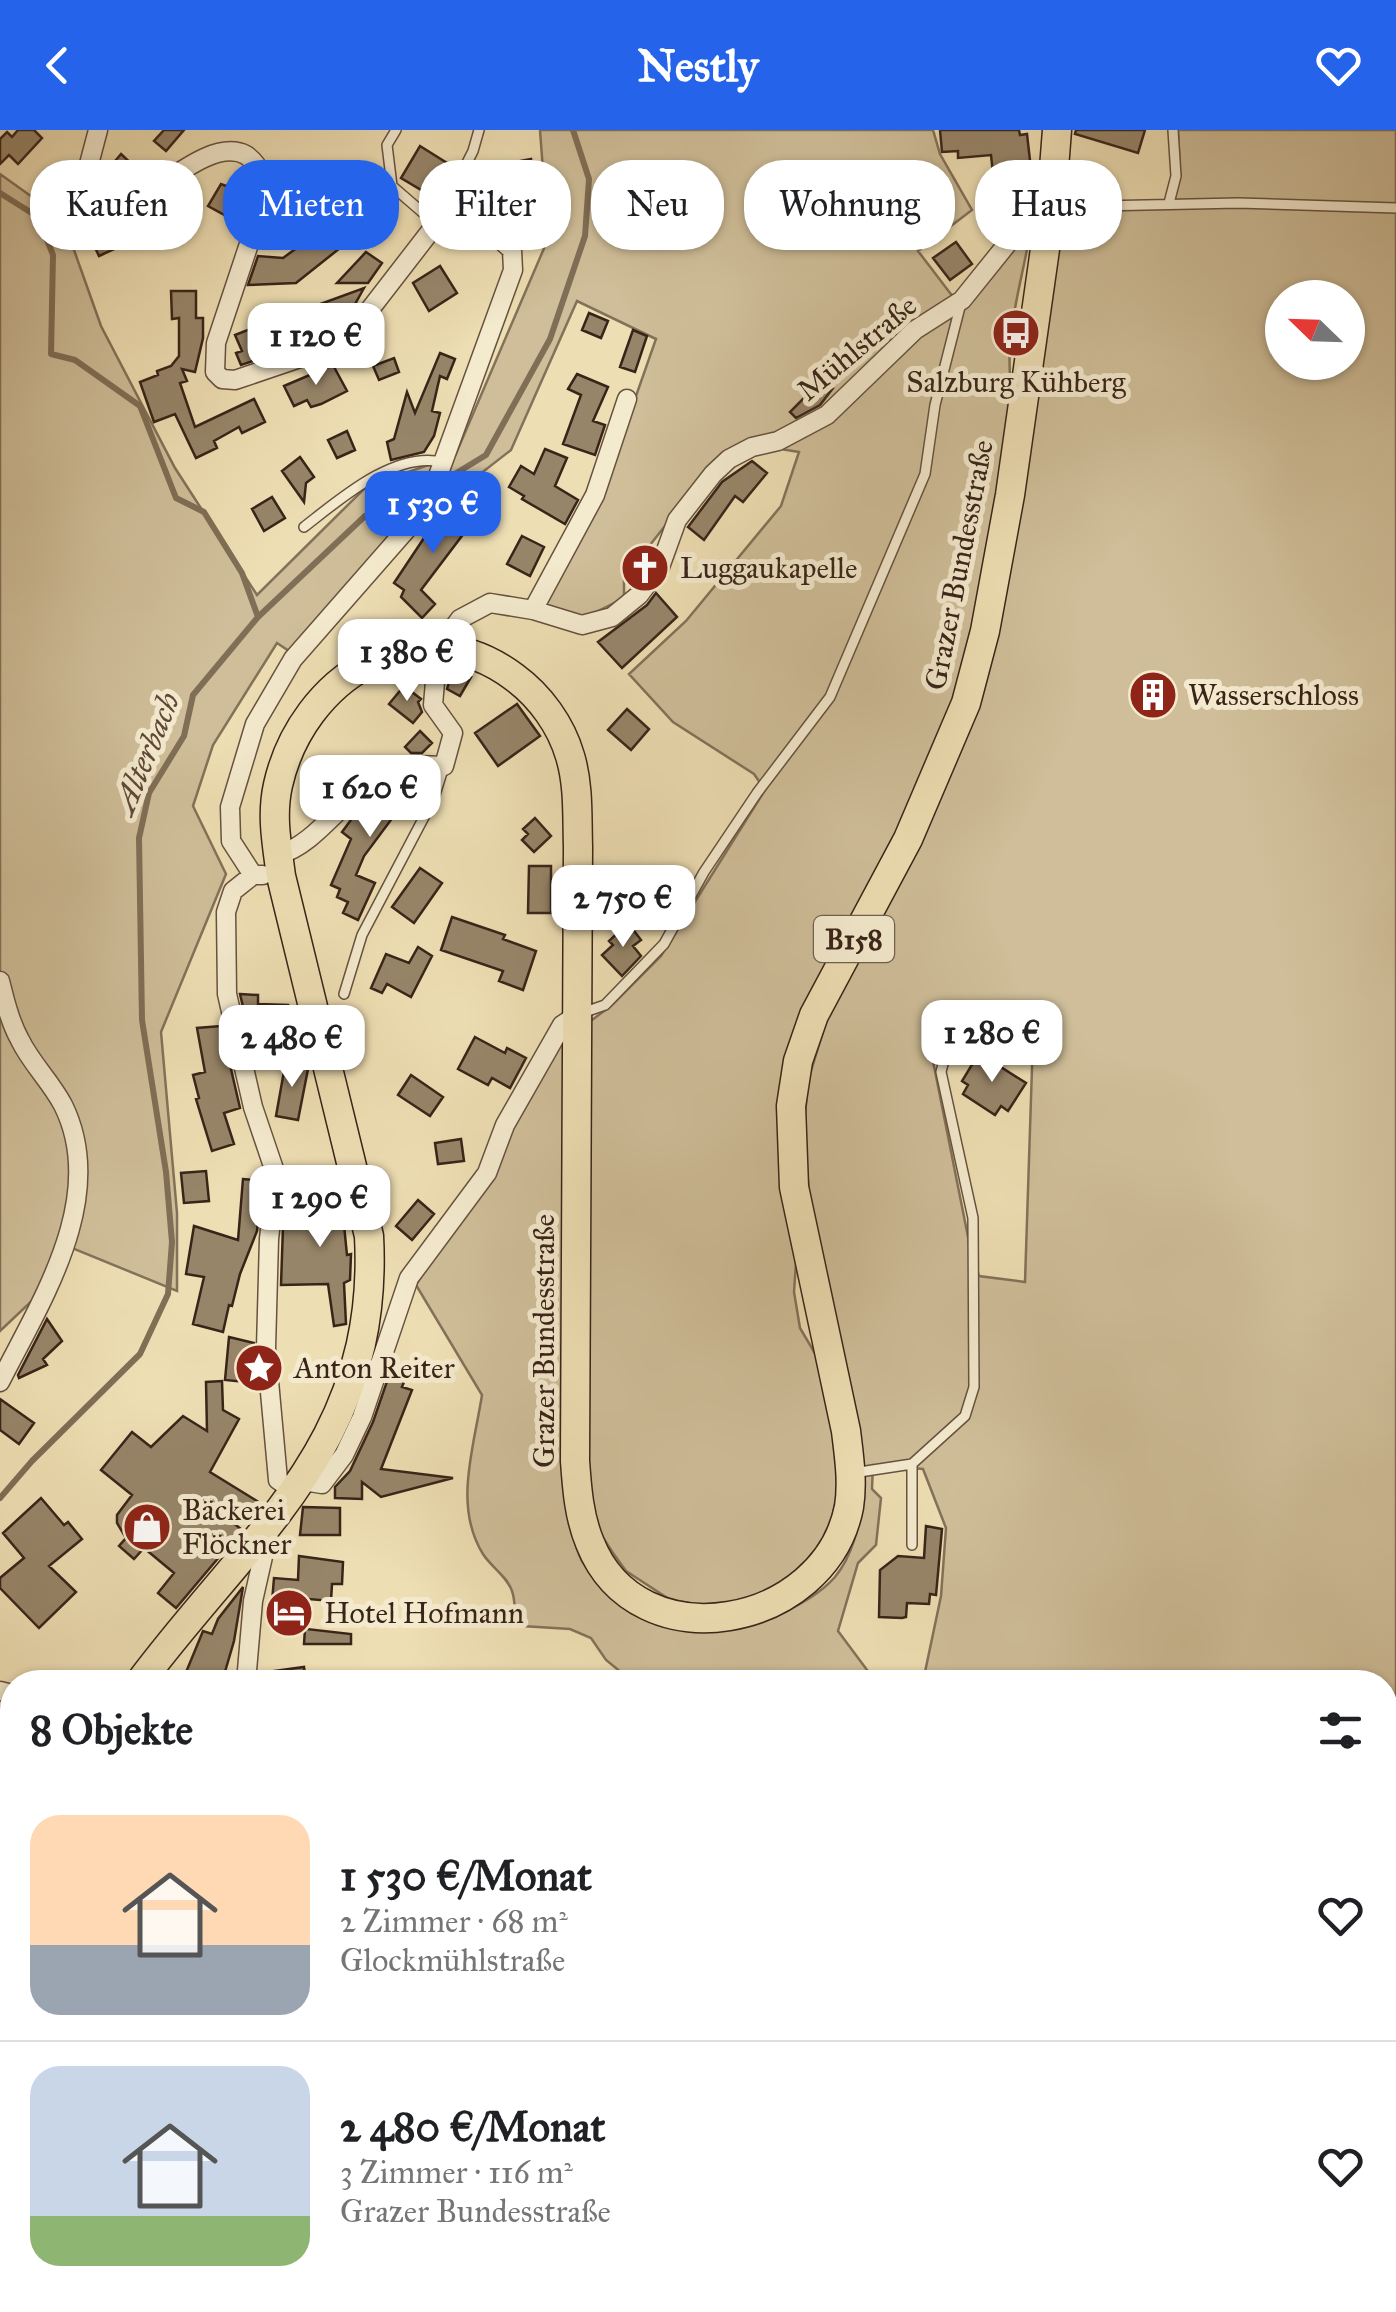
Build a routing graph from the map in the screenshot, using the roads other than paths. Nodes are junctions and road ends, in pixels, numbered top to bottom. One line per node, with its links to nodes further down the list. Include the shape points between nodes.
1 (98, 130): 12 (street, via 80,202 84,217 128,204 210,150 229,146 264,176 265,196 216,342 214,372 222,378 236,380 344,343)
2 (396, 130): 11 (lane, via 387,144 392,186)
3 (478, 130): 6 (lane)
4 (1056, 130): 7 (main road, Grazer Bundesstraße / B158)
5 (1173, 130): 8 (lane)
6 (468, 160)
7 (1054, 160)
8 (1170, 203): 9 (lane); 10 (lane)
9 (1122, 205)
10 (1396, 208)
11 (419, 209)
12 (419, 246)
13 (512, 250): 18 (street, via 513,270)
14 (1002, 250): 16 (street, Mühlstraße)
15 (1045, 250): 30 (main road, Grazer Bundesstraße / B158, via 1010,494 966,703 908,839 814,1015 793,1091 794,1187)
16 (962, 300): 20 (street, Mühlstraße, via 915,330 827,414 721,467 677,520 660,567 612,617 582,625); 26 (lane, via 926,474 830,697 704,872 664,944 604,1005)
17 (627, 400): 20 (street, via 595,495)
18 (444, 463): 19 (lane, via 430,460 374,474); 23 (street, via 426,506 293,659 255,724 230,807 231,840)
19 (304, 527)
20 (533, 610): 21 (street, Mühlstraße, via 490,604 473,610 460,618)
21 (443, 648): 22 (street, Mühlstraße, via 433,706 453,733); 23 (main road, Grazer Bundesstraße / B158, via 390,654 355,669 326,693 301,725 278,786); 26 (main road, Grazer Bundesstraße / B158, via 500,666 530,688 556,722 571,758)
22 (444, 766): 23 (street, via 403,766 364,788); 25 (lane, via 362,935)
23 (271, 868): 31 (main road, Grazer Bundesstraße / B158, via 368,1236 371,1284 360,1352 336,1424); 31 (street, via 233,892 226,912 228,994 276,1176 266,1348 278,1480)
24 (0, 981): 28 (street, via 19,1039 62,1102 77,1167 64,1250)
25 (344, 994)
26 (577, 1015): 30 (main road, Grazer Bundesstraße / B158, via 575,1460 590,1545 629,1593 657,1609 697,1618 736,1616 803,1586 827,1560 842,1532); 31 (street, via 543,1058 487,1172 409,1278 344,1455 322,1484)
27 (1007, 1022): 29 (lane, via 958,1036 940,1072 973,1218 974,1387 965,1416)
28 (0, 1382)
29 (912, 1464): 30 (lane); 33 (lane)
30 (850, 1472)
31 (299, 1486): 32 (main road, Grazer Bundesstraße / B158)
32 (270, 1524): 34 (main road, Grazer Bundesstraße / B158); 35 (street, via 252,1602)
33 (912, 1545)
34 (150, 1670)
35 (247, 1670)

